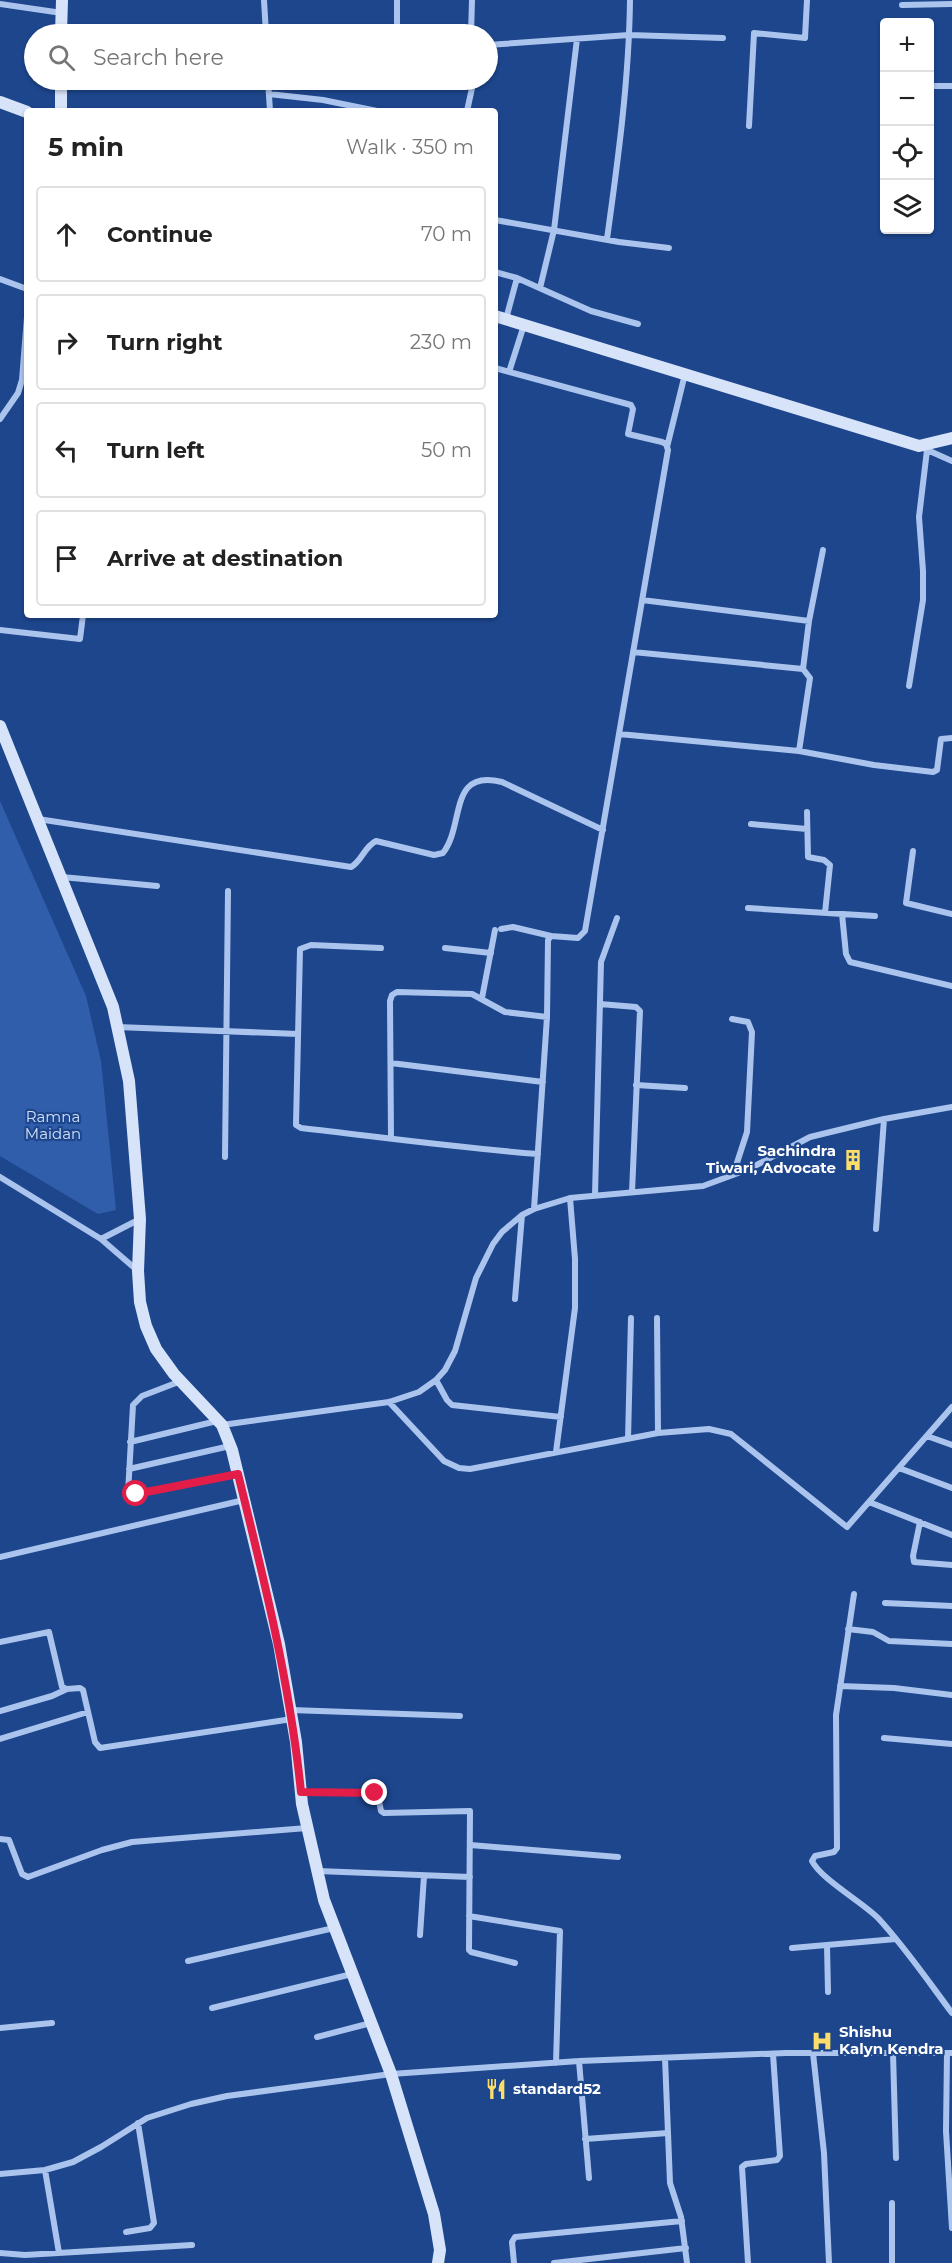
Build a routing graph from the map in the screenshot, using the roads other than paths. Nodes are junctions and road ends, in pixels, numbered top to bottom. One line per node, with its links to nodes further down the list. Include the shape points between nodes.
1 (264, 0): 11 (street)
2 (397, 0): 12 (street)
3 (472, 0): 13 (street)
4 (630, 0): 14 (street)
5 (807, 0): 30 (street, via 805,38 754,33)
6 (0, 4): 9 (street)
7 (952, 4): 8 (street)
8 (902, 5)
9 (62, 7): 10 (street)
10 (61, 24)
11 (265, 24)
12 (397, 24)
13 (471, 24)
14 (629, 35): 15 (street); 16 (street); 33 (street)
15 (723, 38)
16 (577, 39): 17 (street); 32 (street)
17 (498, 44)
18 (934, 86): 19 (street)
19 (952, 86)
20 (61, 90): 25 (street)
21 (269, 90): 23 (street)
22 (472, 90): 28 (street)
23 (269, 94): 26 (street); 27 (street)
24 (0, 102): 29 (street)
25 (61, 108)
26 (270, 108)
27 (362, 108)
28 (468, 108)
29 (24, 111)
30 (749, 126)
31 (498, 221): 32 (street)
32 (554, 230): 33 (street); 39 (street)
33 (607, 239): 34 (street)
34 (669, 248)
35 (498, 273): 36 (street)
36 (518, 278): 39 (street); 40 (street)
37 (0, 279): 38 (street)
38 (24, 288)
39 (540, 288): 41 (street, via 591,311)
40 (500, 318): 42 (street)
41 (638, 324)
42 (524, 325): 45 (street); 46 (street)
43 (24, 355): 47 (street, via 18,393)
44 (498, 369): 45 (street)
45 (509, 372): 49 (street, via 631,405 628,434 662,442)
46 (685, 374): 49 (street); 50 (street)
47 (0, 419)
48 (952, 438): 50 (street)
49 (667, 447): 53 (street)
50 (923, 448): 51 (street); 59 (street, via 923,600)
51 (952, 461)
52 (823, 550): 55 (street)
53 (642, 600): 55 (street); 57 (street)
54 (83, 618): 56 (street, via 80,639)
55 (809, 621): 58 (street)
56 (0, 630)
57 (633, 652): 58 (street); 61 (street)
58 (803, 669): 63 (street, via 810,678)
59 (909, 686)
60 (0, 726): 65 (street)
61 (619, 734): 63 (street); 68 (street)
62 (952, 738): 63 (street, via 941,740 937,770 933,772)
63 (799, 751)
64 (807, 812): 67 (street)
65 (38, 819): 68 (street, via 351,867 376,841 434,855 443,853 465,790 485,778 502,782); 70 (street)
66 (751, 824): 67 (street)
67 (807, 829): 74 (street, via 808,856 830,865)
68 (603, 830): 79 (street, via 583,935)
69 (913, 851): 76 (street, via 906,903)
70 (61, 877): 71 (street); 88 (street)
71 (157, 886)
72 (228, 891): 89 (street)
73 (748, 909): 74 (street)
74 (825, 913): 75 (street)
75 (842, 914): 77 (street); 83 (street, via 850,962)
76 (952, 914)
77 (875, 915)
78 (616, 918): 85 (street, via 603,954)
79 (551, 936): 82 (street, via 513,927 498,929); 86 (street)
80 (381, 948): 90 (street, via 302,947)
81 (445, 948): 82 (street)
82 (491, 952): 84 (street)
83 (952, 986)
84 (482, 998): 86 (street, via 505,1012); 91 (street, via 467,993 392,994)
85 (600, 1004): 93 (street, via 636,1007 640,1011); 103 (street)
86 (547, 1017): 92 (street)
87 (732, 1018): 100 (street, via 747,1022 752,1032 747,1132)
88 (117, 1027): 89 (street); 107 (street, via 129,1081)
89 (226, 1033): 90 (street); 99 (street)
90 (298, 1034): 97 (street, via 296,1125)
91 (391, 1063): 92 (street); 97 (street)
92 (543, 1082): 98 (street)
93 (636, 1085): 94 (street); 102 (street)
94 (685, 1088)
95 (952, 1107): 96 (street)
96 (884, 1119): 100 (street, via 810,1137); 108 (street)
97 (391, 1138): 98 (street)
98 (537, 1154): 105 (street)
99 (225, 1157)
100 (733, 1175): 102 (street, via 703,1186)
101 (0, 1177): 109 (street)
102 (632, 1192): 103 (street)
103 (595, 1195): 104 (street)
104 (570, 1198): 105 (street); 118 (street, via 575,1308)
105 (534, 1209): 106 (street)
106 (522, 1215): 111 (street); 114 (street, via 493,1244 476,1278 455,1351)
107 (140, 1219): 109 (street); 110 (street)
108 (876, 1229)
109 (101, 1239): 110 (street)
110 (138, 1271): 115 (street, via 146,1326 156,1349)
111 (515, 1299)
112 (631, 1318): 122 (street)
113 (657, 1318): 120 (street)
114 (436, 1380): 116 (street, via 418,1392); 118 (street, via 452,1405)
115 (181, 1381): 119 (street); 123 (street, via 135,1402)
116 (389, 1402): 119 (street); 126 (street, via 444,1461 459,1468)
117 (952, 1407): 121 (street)
118 (561, 1417): 126 (street)
119 (220, 1423): 123 (street); 125 (street)
120 (658, 1433): 122 (street); 132 (street, via 709,1429 731,1434 847,1527)
121 (927, 1436): 124 (street); 127 (street)
122 (628, 1439): 126 (street)
123 (130, 1442): 128 (street)
124 (952, 1445)
125 (230, 1446): 128 (street); 129 (street)
126 (556, 1452)
127 (899, 1468): 130 (street); 132 (street)
128 (129, 1469): 129 (street, via 128,1491 132,1495)
129 (238, 1474): 131 (street)
130 (952, 1488)
131 (244, 1500): 135 (street); 148 (street, via 279,1644)
132 (869, 1502): 133 (street)
133 (920, 1522): 134 (street); 136 (street, via 914,1562)
134 (952, 1535)
135 (0, 1557)
136 (952, 1565)
137 (854, 1594): 140 (street)
138 (885, 1603): 139 (street)
139 (952, 1606)
140 (848, 1629): 142 (street, via 873,1632 889,1641); 143 (street)
141 (0, 1642): 144 (street, via 48,1631 61,1684)
142 (952, 1644)
143 (840, 1686): 145 (street); 164 (street, via 837,1848 815,1856 812,1861 876,1916)
144 (67, 1689): 146 (street); 147 (street, via 82,1689)
145 (952, 1695)
146 (0, 1711)
147 (88, 1712): 148 (street, via 100,1748); 150 (street)
148 (291, 1714): 149 (street); 153 (street)
149 (460, 1716)
150 (0, 1738)
151 (884, 1738): 152 (street)
152 (952, 1744)
153 (301, 1792): 154 (street); 156 (street, via 375,1793 384,1813 468,1811)
154 (307, 1827): 155 (street, via 132,1842 28,1877 22,1874 9,1840); 158 (street)
155 (0, 1839)
156 (470, 1845): 157 (street); 160 (street)
157 (618, 1857)
158 (317, 1871): 159 (street); 162 (street)
159 (424, 1876): 160 (street); 163 (street)
160 (470, 1877): 161 (street)
161 (470, 1916): 168 (street, via 470,1951); 183 (street, via 561,1931)
162 (334, 1928): 167 (street); 169 (street)
163 (420, 1935)
164 (896, 1939): 165 (street); 172 (street)
165 (827, 1944): 166 (street); 170 (street)
166 (792, 1948)
167 (188, 1961)
168 (515, 1963)
169 (352, 1974): 171 (street); 174 (street)
170 (828, 1992)
171 (212, 2008)
172 (952, 2013)
173 (52, 2023): 175 (street)
174 (372, 2023): 176 (street); 184 (street)
175 (0, 2028)
176 (317, 2037)
177 (813, 2053): 178 (street); 180 (street); 205 (street, via 824,2153)
178 (893, 2053): 179 (street); 188 (street)
179 (949, 2053): 194 (street, via 946,2131)
180 (773, 2054): 181 (street); 204 (street, via 780,2156 777,2160 742,2166)
181 (665, 2058): 182 (street); 186 (street)
182 (579, 2061): 183 (street); 187 (street)
183 (556, 2063): 184 (street)
184 (391, 2074): 185 (street, via 190,2104); 200 (street, via 434,2214 440,2250)
185 (138, 2123): 189 (street, via 73,2162); 195 (street, via 154,2223 150,2228)
186 (668, 2133): 187 (street); 193 (street, via 670,2183)
187 (585, 2139): 191 (street)
188 (896, 2158)
189 (45, 2170): 190 (street); 199 (street)
190 (0, 2174)
191 (589, 2178)
192 (892, 2203): 206 (street)
193 (682, 2221): 197 (street); 201 (street, via 515,2237)
194 (952, 2228)
195 (126, 2232)
196 (192, 2246): 199 (street)
197 (686, 2248): 202 (street); 203 (street)
198 (0, 2253): 199 (street)
199 (60, 2253)
200 (438, 2263)
201 (514, 2263)
202 (554, 2263)
203 (687, 2263)
204 (748, 2263)
205 (829, 2263)
206 (892, 2263)

